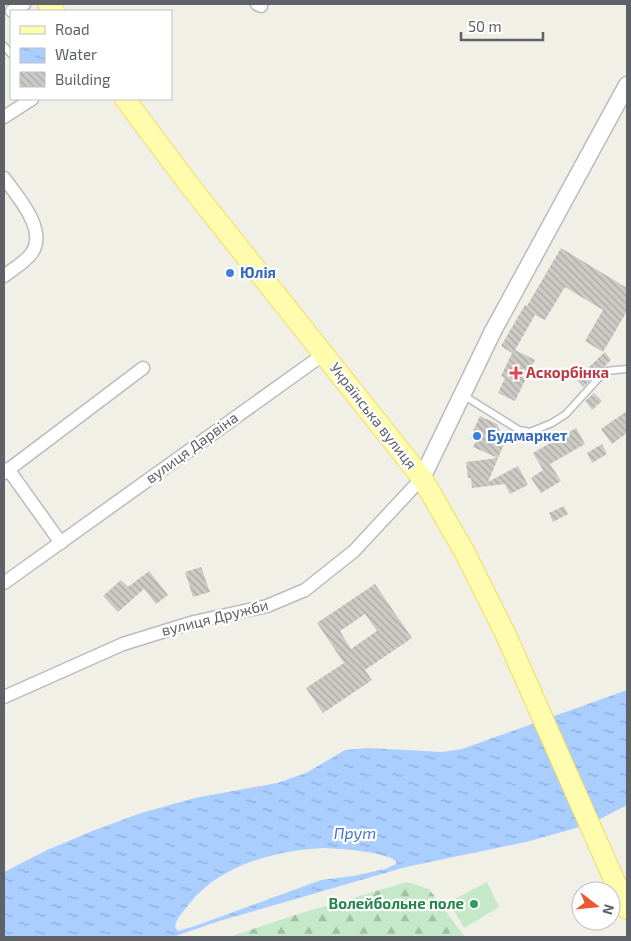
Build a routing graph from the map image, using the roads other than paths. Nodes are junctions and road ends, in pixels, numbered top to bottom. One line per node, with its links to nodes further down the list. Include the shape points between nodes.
1 (627, 85): 10 (street, Українська вулиця)
2 (30, 100): 4 (street)
3 (126, 100): 7 (main road, Українська вулиця)
4 (4, 117)
5 (4, 178): 6 (street, via 37,233 37,244 26,260)
6 (4, 276)
7 (324, 354): 12 (main road, Українська вулиця); 13 (street, вулиця Дарвіна)
8 (142, 368): 11 (street)
9 (627, 369): 10 (lane, via 605,371 566,414 530,432 518,430)
10 (462, 394): 12 (street, Українська вулиця)
11 (6, 471): 13 (street)
12 (422, 478): 15 (street, вулиця Дружби, via 354,551 305,590 267,606 194,622 123,644); 16 (main road, via 464,551 505,633)
13 (61, 543): 14 (street, вулиця Дарвіна)
14 (4, 583)
15 (4, 697)
16 (627, 909)

